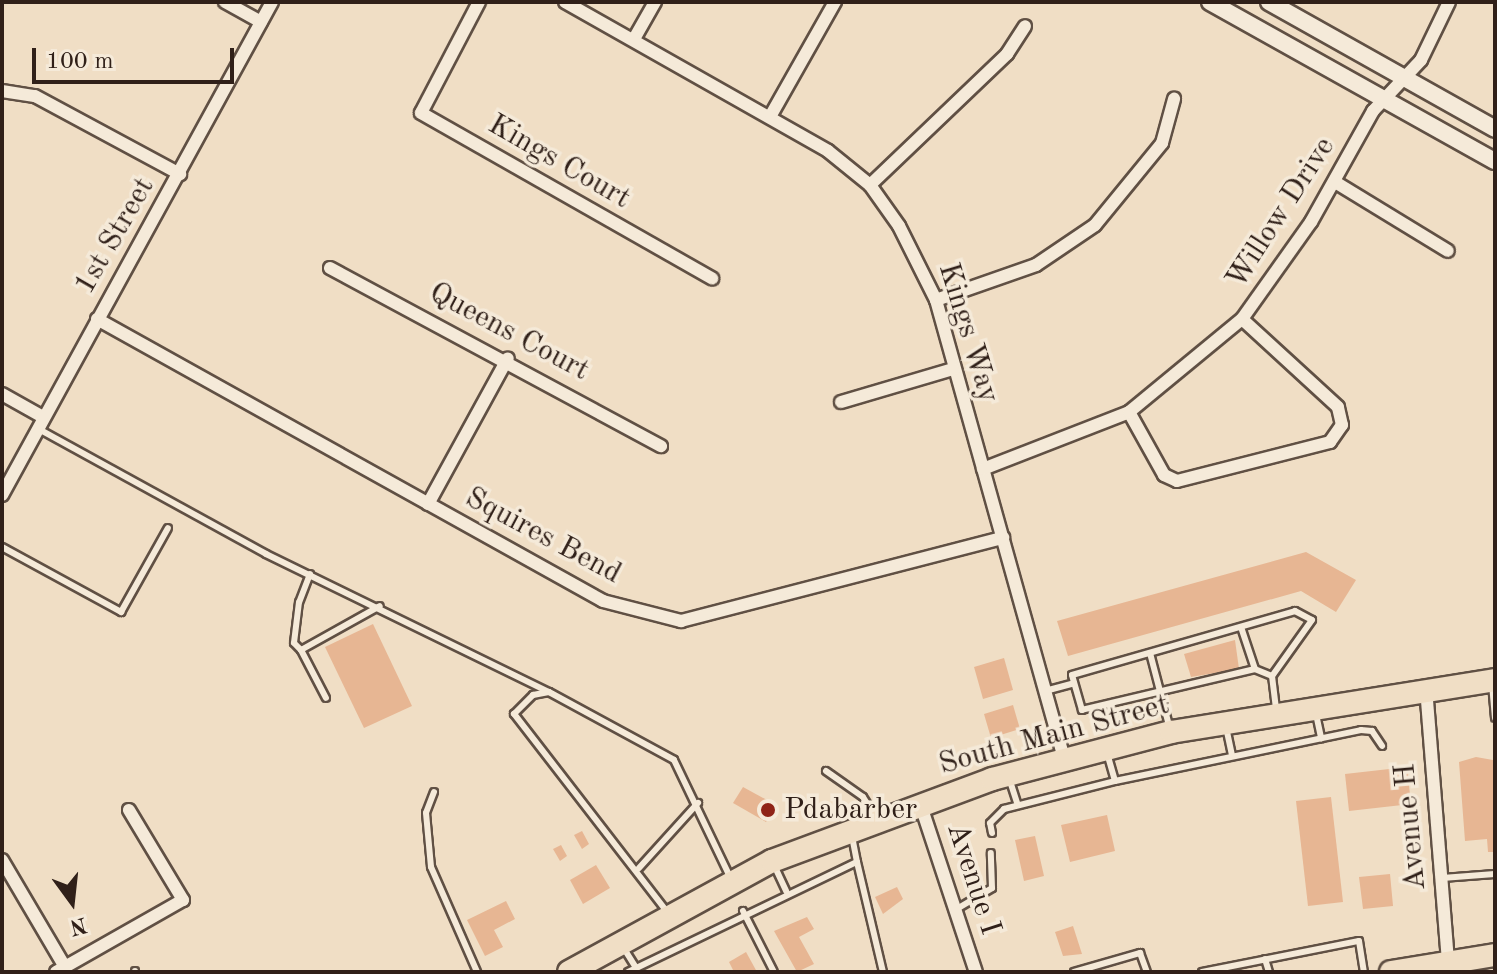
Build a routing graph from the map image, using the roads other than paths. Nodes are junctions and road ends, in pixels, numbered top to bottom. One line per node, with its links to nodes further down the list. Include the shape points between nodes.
1 (225, 2): 10 (street)
2 (272, 2): 10 (street, 1st Street)
3 (479, 2): 25 (street, Kings Court, via 421,113)
4 (565, 2): 12 (street, Kings Way)
5 (655, 2): 12 (street)
6 (835, 2): 17 (street)
7 (1210, 2): 16 (main road)
8 (1269, 2): 13 (main road)
9 (1449, 2): 13 (street, Willow Drive)
10 (261, 22): 20 (street, 1st Street)
11 (1025, 26): 22 (street, via 1007,54)
12 (634, 39): 17 (street, Kings Way)
13 (1405, 78): 16 (street, Willow Drive); 18 (main road)
14 (2, 91): 20 (street, via 35,96)
15 (1174, 99): 26 (street, via 1162,143 1095,225 1036,265)
16 (1385, 99): 19 (main road); 21 (street, Willow Drive)
17 (771, 115): 22 (street, Kings Way)
18 (1495, 129)
19 (1495, 161)
20 (180, 174): 27 (street, 1st Street)
21 (1335, 182): 23 (street); 28 (street, Willow Drive)
22 (870, 185): 26 (street, Kings Way)
23 (1448, 251)
24 (330, 268): 29 (street, Queens Court)
25 (712, 278)
26 (936, 300): 30 (street, Kings Way)
27 (97, 319): 34 (street, 1st Street); 38 (street, Squires Bend)
28 (1242, 319): 33 (street, Willow Drive); 33 (street, via 1338,407 1342,425 1330,442 1177,481 1164,475)
29 (508, 358): 35 (street, Queens Court); 38 (street)
30 (953, 369): 32 (street); 36 (street, Kings Way)
31 (2, 394): 34 (street)
32 (841, 402)
33 (1129, 412): 36 (street, Willow Drive)
34 (40, 422): 37 (street, 1st Street); 42 (lane)
35 (661, 446)
36 (983, 469): 40 (street, Kings Way)
37 (2, 495)
38 (428, 504): 40 (street, Squires Bend, via 603,601 681,621)
39 (168, 528): 41 (lane, via 121,612)
40 (1003, 538): 53 (street, Kings Way)
41 (2, 547)
42 (310, 574): 43 (lane); 45 (lane, via 299,602 294,643)
43 (380, 606): 45 (lane); 54 (lane)
44 (1241, 627): 46 (lane); 47 (lane); 48 (lane, via 1295,611 1312,620)
45 (301, 650): 55 (lane)
46 (1150, 653): 50 (lane, via 1072,675); 51 (lane)
47 (1255, 669): 48 (lane); 51 (lane)
48 (1272, 676): 57 (lane)
49 (1494, 680): 52 (highway, South Main Street); 58 (lane)
50 (1074, 683): 51 (lane, via 1082,710); 53 (lane)
51 (1159, 688): 60 (lane)
52 (1426, 688): 56 (highway, South Main Street); 83 (street, Avenue H)
53 (1045, 691): 65 (street, Kings Way)
54 (549, 692): 70 (lane, via 674,760); 81 (lane, via 533,695 514,714 588,815)
55 (326, 698)
56 (1315, 705): 57 (highway, South Main Street); 61 (lane)
57 (1276, 712): 59 (highway, South Main Street)
58 (1495, 718)
59 (1224, 722): 60 (highway, South Main Street); 64 (lane)
60 (1171, 732): 63 (highway, South Main Street)
61 (1321, 738): 62 (lane, via 1372,731); 64 (lane)
62 (1382, 746)
63 (1106, 748): 65 (highway, South Main Street); 68 (lane)
64 (1232, 755): 68 (lane)
65 (1064, 758): 67 (highway, South Main Street)
66 (826, 771): 74 (lane, via 863,797)
67 (1007, 774): 71 (highway, South Main Street); 72 (lane)
68 (1115, 781): 72 (lane)
69 (434, 792): 96 (lane, via 426,813 431,867)
70 (698, 803): 81 (lane); 84 (lane)
71 (920, 803): 74 (highway, South Main Street); 86 (street, Avenue I)
72 (1018, 805): 76 (lane, via 995,815)
73 (129, 810): 95 (street, via 183,900)
74 (876, 819): 75 (highway, South Main Street)
75 (850, 829): 79 (highway, South Main Street); 80 (lane)
76 (992, 833)
77 (991, 853): 86 (lane, via 992,888)
78 (2, 860): 95 (street)
79 (772, 861): 84 (highway, South Main Street); 85 (lane)
80 (857, 862): 85 (lane); 100 (lane)
81 (639, 868): 88 (lane)
82 (1495, 874): 83 (lane)
83 (1442, 878): 93 (street, Avenue H)
84 (732, 881): 88 (highway, South Main Street)
85 (786, 891): 87 (lane)
86 (955, 910): 101 (street, Avenue I)
87 (743, 911): 94 (lane); 99 (lane)
88 (668, 913): 89 (highway, South Main Street)
89 (619, 940): 94 (lane); 97 (highway, South Main Street)
90 (1495, 955): 93 (highway)
91 (1265, 959): 105 (lane); 106 (lane); 107 (lane, via 1359,941)
92 (1099, 962): 102 (lane); 103 (lane); 104 (lane, via 1140,953)
93 (1448, 962): 108 (highway)
94 (636, 968): 98 (lane)
95 (60, 969)
96 (477, 972)
97 (569, 972)
98 (628, 972)
99 (774, 972)
100 (883, 972)
101 (976, 972)
102 (1074, 972)
103 (1103, 972)
104 (1147, 972)
105 (1202, 972)
106 (1269, 972)
107 (1364, 972)
108 (1391, 972)

